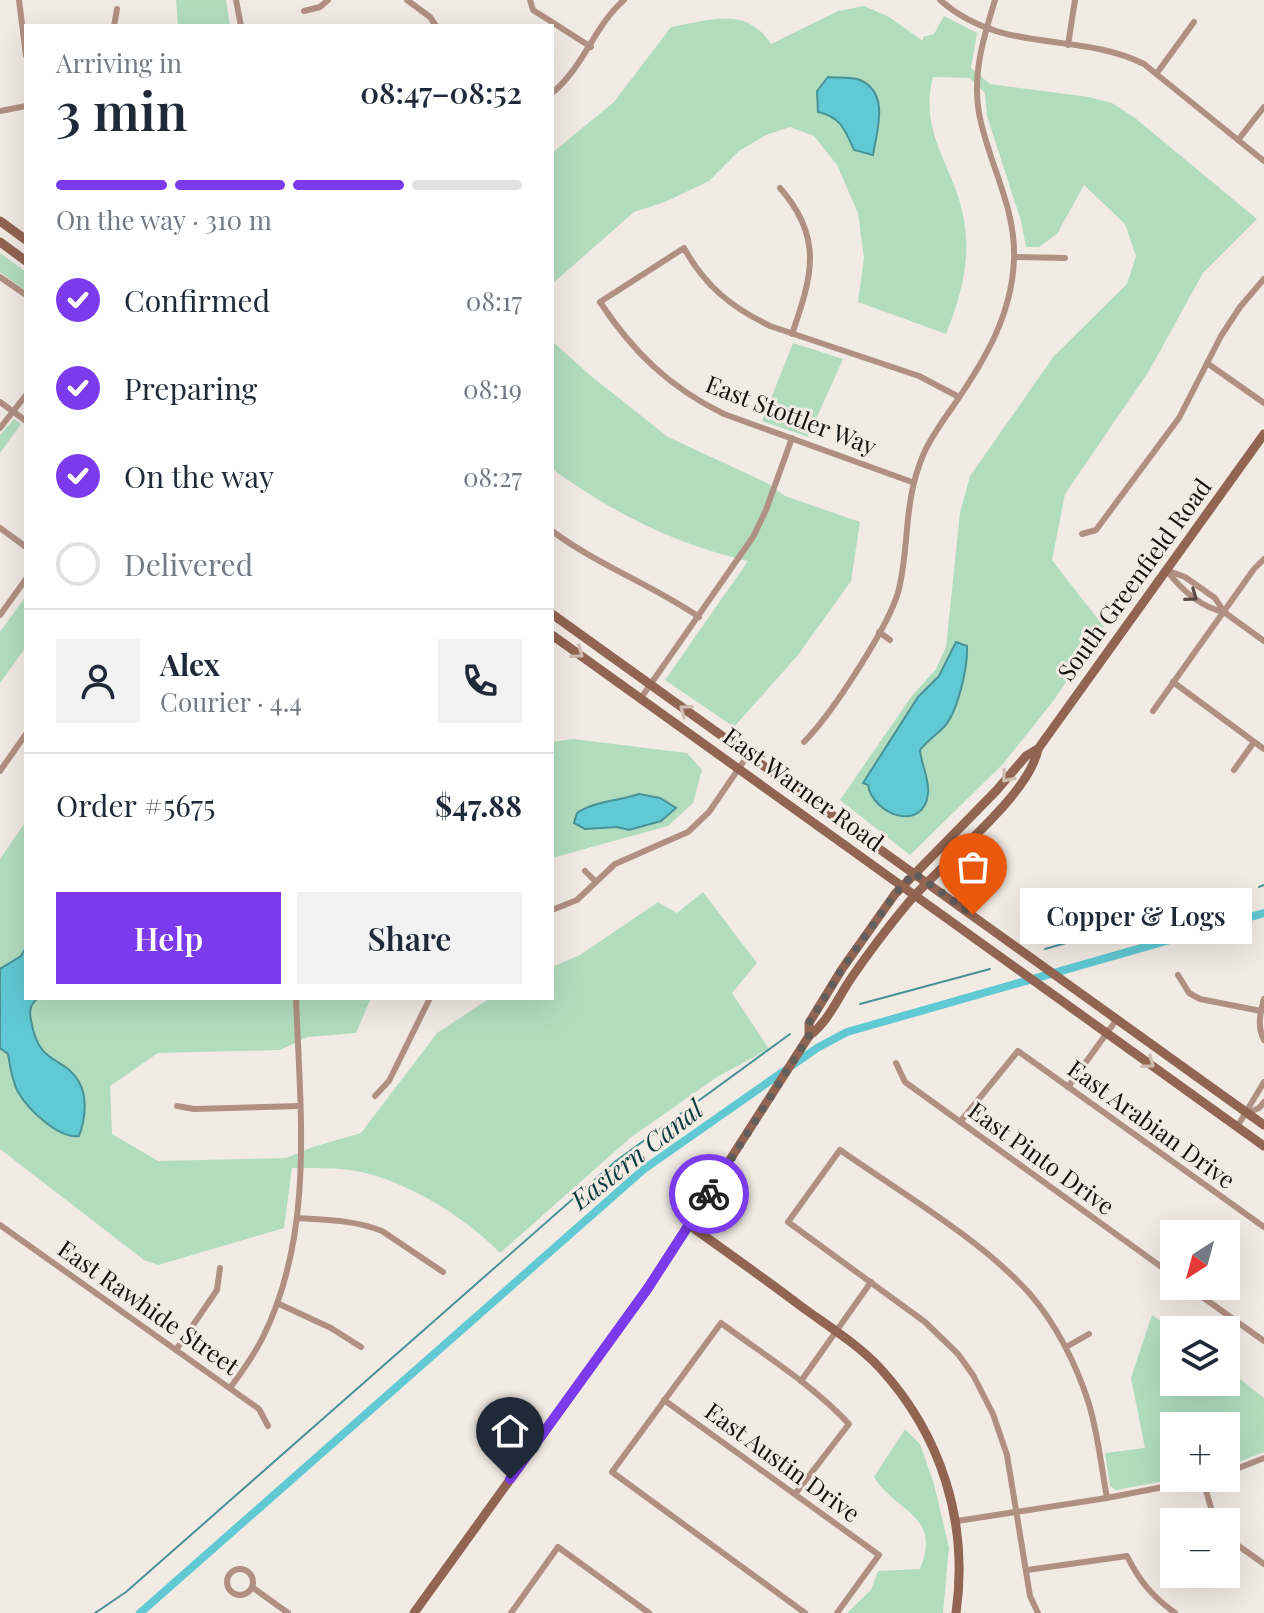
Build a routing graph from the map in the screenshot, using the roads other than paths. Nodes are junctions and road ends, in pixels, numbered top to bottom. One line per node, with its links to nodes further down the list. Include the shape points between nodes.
1 (19, 0): 17 (street)
2 (236, 0): 14 (street)
3 (328, 0): 11 (street)
4 (407, 0): 15 (street)
5 (530, 0): 19 (street, via 533,10)
6 (624, 0): 19 (street)
7 (940, 0): 16 (street)
8 (995, 0): 16 (street)
9 (1075, 0): 18 (street)
10 (117, 9): 13 (street)
11 (304, 11)
12 (1194, 22): 20 (street)
13 (114, 24)
14 (241, 24)
15 (435, 24)
16 (987, 27): 18 (street); 31 (street, via 978,79 979,111 1013,223)
17 (24, 40)
18 (1068, 45): 20 (street, via 1127,55)
19 (591, 47): 21 (street)
20 (1157, 73): 25 (street)
21 (554, 91)
22 (24, 106): 24 (street)
23 (1264, 107): 25 (street)
24 (0, 111)
25 (1238, 140): 26 (street)
26 (1264, 161)
27 (780, 188): 37 (street, via 794,204 811,249 811,271)
28 (0, 221): 29 (main road)
29 (24, 239)
30 (0, 242): 33 (main road)
31 (1015, 257): 32 (street); 39 (street, via 998,332)
32 (1065, 258)
33 (24, 260)
34 (0, 277): 36 (street)
35 (1264, 279): 38 (street, via 1240,307)
36 (24, 294)
37 (792, 334): 39 (street, via 919,376); 47 (street, East Stottler Way, via 728,303 698,272 684,248 600,302 643,359 695,400)
38 (1207, 363): 42 (street); 51 (street, via 1179,418 1096,530)
39 (959, 397): 48 (street)
40 (24, 398): 43 (street)
41 (0, 402): 43 (street)
42 (1264, 403)
43 (14, 412): 44 (street); 45 (street)
44 (24, 420)
45 (0, 428)
46 (1264, 434): 54 (main road, South Greenfield Road)
47 (792, 438): 48 (street, East Stottler Way); 59 (street, via 753,537)
48 (912, 482): 60 (street, via 898,591)
49 (0, 528): 52 (street)
50 (554, 532): 59 (street)
51 (1082, 534)
52 (24, 546)
53 (1264, 559): 56 (street)
54 (1166, 570): 56 (street, via 1215,598); 56 (street, one-way to 56, via 1179,587 1210,609); 71 (main road, South Greenfield Road)
55 (24, 582): 57 (street)
56 (1224, 612): 63 (street); 64 (street)
57 (0, 615)
58 (554, 615): 65 (main road, East Warner Road)
59 (699, 617): 65 (street)
60 (879, 632): 62 (street); 69 (street, via 822,724)
61 (554, 636): 66 (main road, East Warner Road, one-way to 66)
62 (890, 640)
63 (1264, 641)
64 (1173, 682): 67 (street); 70 (street)
65 (651, 684): 66 (street); 73 (main road, East Warner Road, one-way to 65)
66 (641, 698): 74 (main road, East Warner Road)
67 (1153, 711)
68 (24, 737): 76 (street)
69 (804, 742)
70 (1254, 742): 72 (street); 75 (street)
71 (1038, 749): 78 (main road, South Greenfield Road, one-way to 78); 80 (main road, South Greenfield Road, via 1036,764 1007,800)
72 (1264, 749)
73 (748, 755): 74 (street); 78 (main road, East Warner Road)
74 (739, 768): 79 (street, via 688,832 615,864); 81 (main road, East Warner Road)
75 (1234, 770)
76 (0, 771)
77 (585, 871): 79 (street)
78 (914, 873): 80 (main road, East Warner Road); 81 (main road, South Greenfield Road)
79 (595, 881): 83 (street, via 577,900)
80 (927, 882): 82 (main road, South Greenfield Road); 89 (main road, East Warner Road)
81 (903, 886): 82 (main road, East Warner Road); 91 (main road, South Greenfield Road, via 842,969 809,1023)
82 (915, 895): 90 (main road, East Warner Road); 91 (main road, South Greenfield Road, via 821,1027)
83 (554, 909)
84 (1178, 975): 88 (street, via 1189,993 1200,999)
85 (1264, 999): 88 (street)
86 (296, 1000): 99 (street)
87 (429, 1000): 96 (street, via 389,1081)
88 (1261, 1011): 92 (street)
89 (1117, 1019): 90 (street); 100 (main road, East Warner Road)
90 (1107, 1033): 95 (street); 103 (main road, East Warner Road, one-way to 103)
91 (809, 1036): 107 (main road, South Greenfield Road)
92 (1264, 1040)
93 (896, 1063): 101 (street, East Pinto Drive, via 905,1082)
94 (1264, 1082): 100 (street)
95 (1068, 1087): 101 (street, East Arabian Drive, via 1018,1051); 108 (street, East Arabian Drive)
96 (375, 1096)
97 (1264, 1102): 100 (street)
98 (177, 1106): 99 (street)
99 (300, 1106): 105 (street)
100 (1248, 1113): 102 (main road, East Warner Road); 103 (street)
101 (960, 1122): 109 (street, East Pinto Drive)
102 (1264, 1125)
103 (1237, 1127): 104 (main road, East Warner Road)
104 (1264, 1146)
105 (297, 1218): 111 (street, via 370,1226); 114 (street)
106 (0, 1225): 120 (street, East Rawhide Street)
107 (689, 1225): 115 (main road); 137 (main road, South Greenfield Road)
108 (1264, 1227)
109 (1160, 1266)
110 (220, 1268): 120 (street, via 217,1290)
111 (443, 1272)
112 (871, 1282): 115 (street); 119 (street, via 788,1222 840,1150 1003,1267 1032,1297); 130 (street, via 942,1337 973,1375 1000,1431)
113 (1207, 1300): 117 (street)
114 (277, 1303): 118 (street); 122 (street, via 257,1349)
115 (836, 1331): 121 (street); 131 (main road, via 877,1366 915,1412 946,1477)
116 (1089, 1334): 119 (street)
117 (1264, 1341)
118 (361, 1347)
119 (1066, 1347): 129 (street, via 1093,1417)
120 (176, 1350): 122 (street, East Rawhide Street)
121 (801, 1381): 123 (street, via 721,1323); 128 (street, via 849,1424)
122 (230, 1388): 124 (street, East Rawhide Street, via 259,1409)
123 (664, 1400): 128 (street, East Austin Drive); 140 (street, via 612,1472)
124 (268, 1426)
125 (1264, 1458): 126 (street)
126 (1240, 1467)
127 (1160, 1488): 129 (street)
128 (795, 1494): 141 (street, East Austin Drive, via 879,1555)
129 (1107, 1498): 130 (street)
130 (1016, 1511): 131 (street); 134 (street)
131 (957, 1521): 142 (main road)
132 (1240, 1547): 133 (street)
133 (1264, 1564)
134 (1027, 1570): 143 (street); 144 (street, via 1127,1556 1140,1582)
135 (252, 1587): 135 (street, via 248,1572 240,1569 229,1575 227,1583 234,1593 242,1595); 136 (street)
136 (288, 1613)
137 (414, 1613)
138 (511, 1613): 139 (street, via 558,1547)
139 (649, 1613)
140 (805, 1613)
141 (837, 1613)
142 (956, 1613)
143 (1038, 1613)
144 (1175, 1613)

